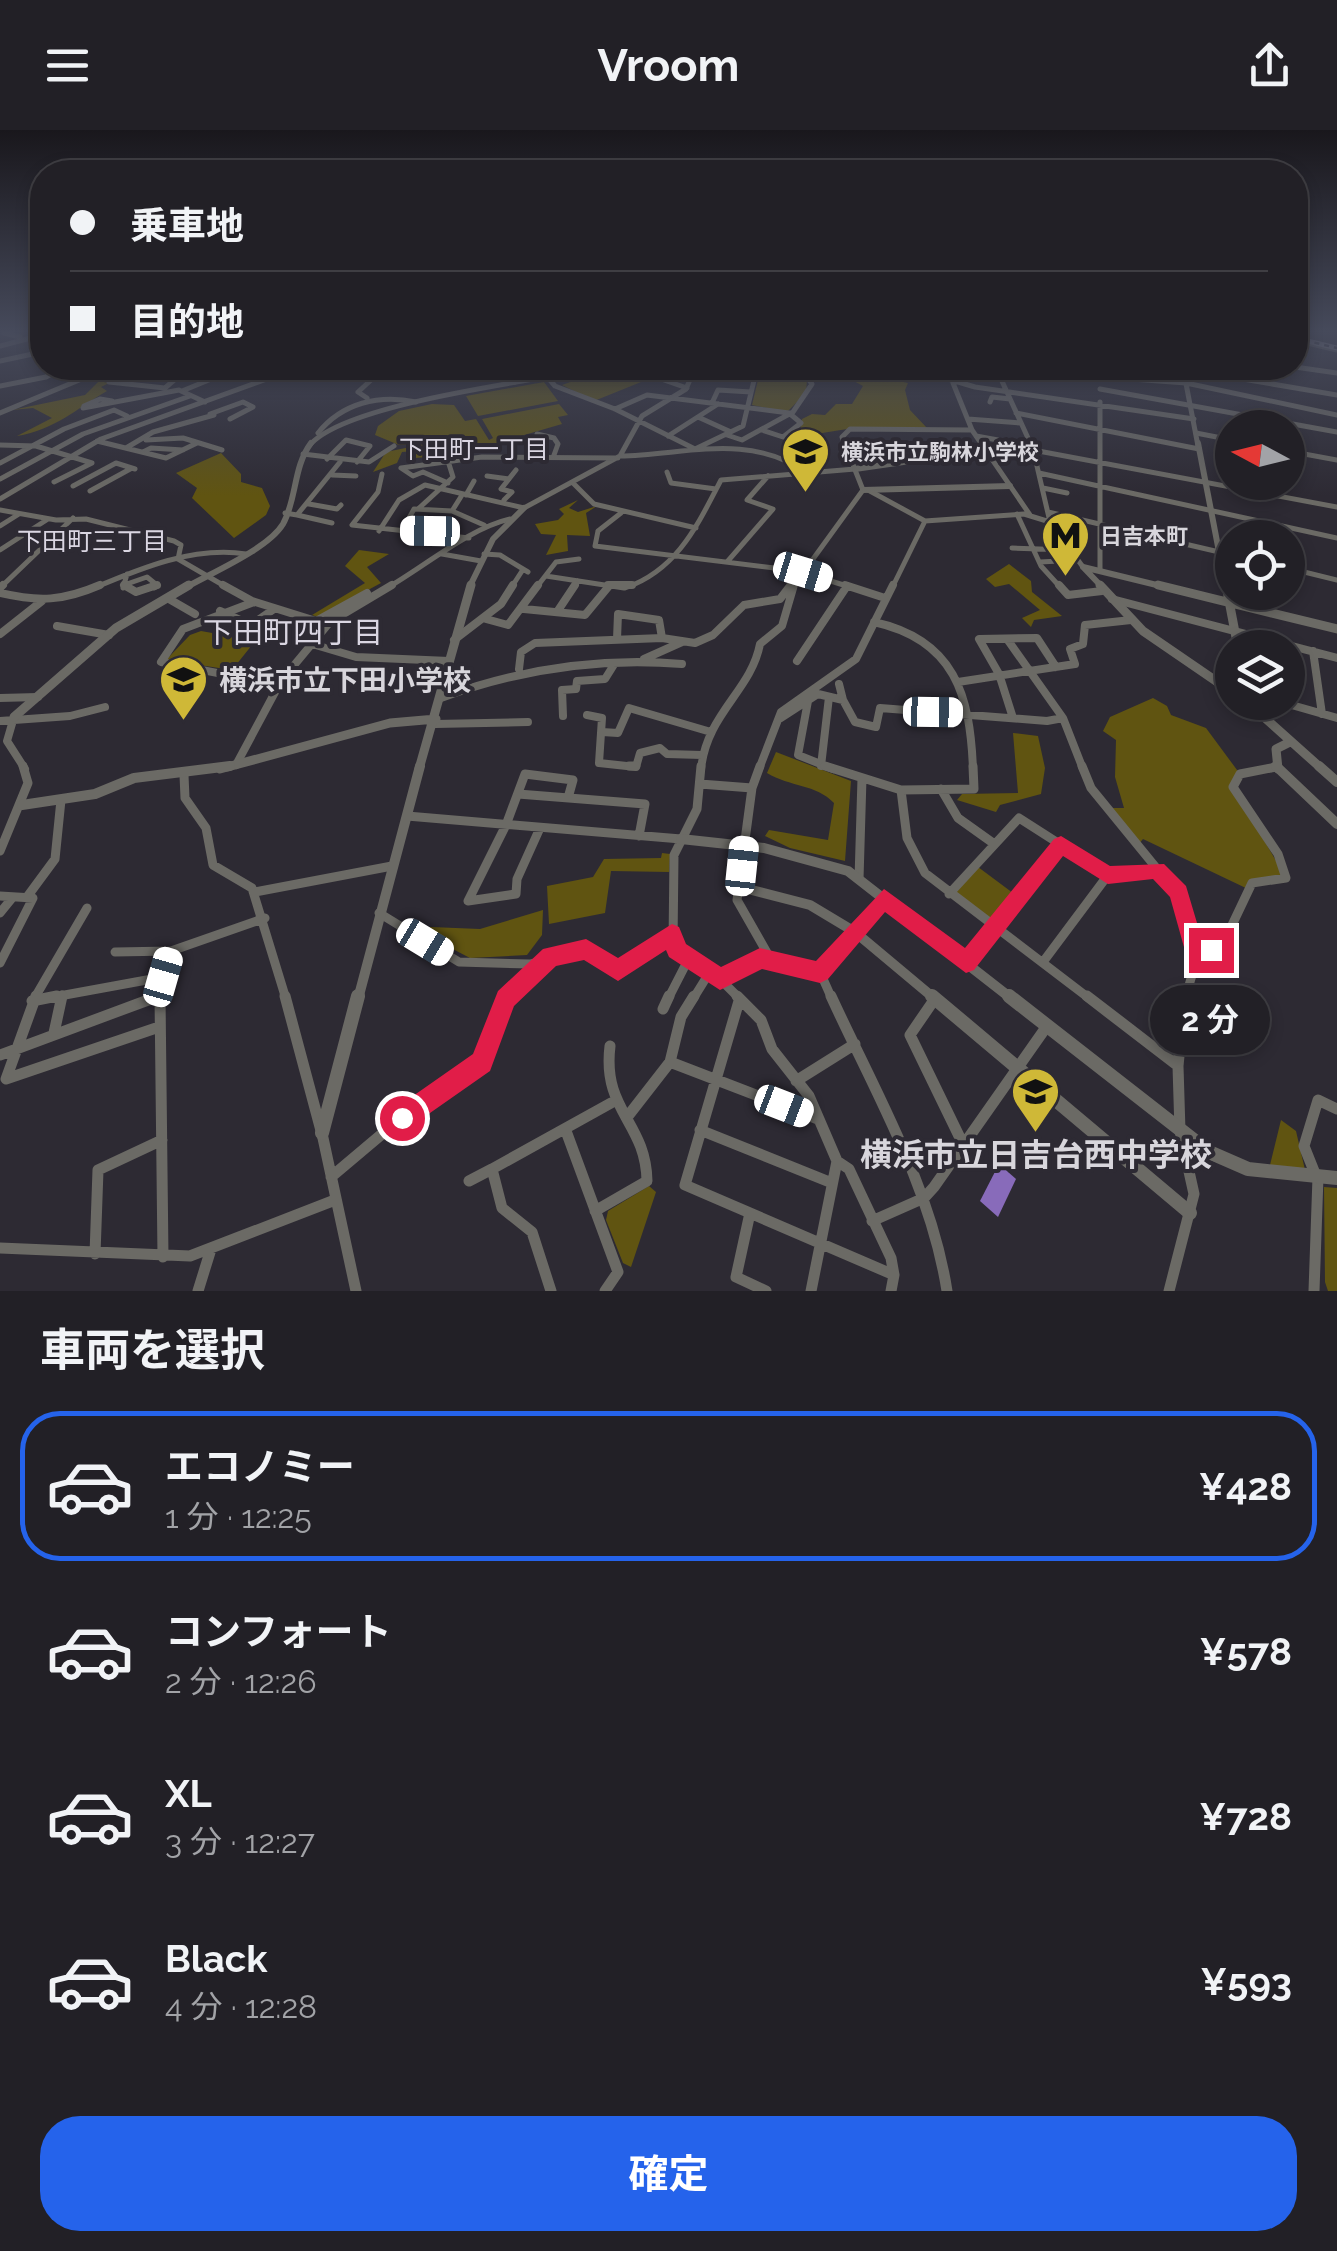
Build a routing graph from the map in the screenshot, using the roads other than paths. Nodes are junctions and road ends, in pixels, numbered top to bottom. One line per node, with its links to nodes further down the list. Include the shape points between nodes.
1 (70, 387): 37 (street)
2 (166, 387): 17 (street)
3 (191, 387): 21 (street)
4 (245, 387): 29 (street)
5 (362, 387): 25 (street, via 358,392)
6 (489, 387): 30 (street)
7 (557, 387): 36 (street)
8 (752, 387): 22 (street)
9 (812, 387): 39 (street)
10 (956, 387): 44 (street)
11 (990, 387): 20 (street)
12 (1005, 387): 20 (street)
13 (1187, 387): 34 (street)
14 (1206, 387): 40 (street)
15 (1293, 387): 23 (street)
16 (128, 388): 17 (street)
17 (146, 388)
18 (687, 388): 27 (street)
19 (1100, 389): 32 (street); 34 (street)
20 (1006, 390): 26 (street); 32 (street)
21 (182, 391): 24 (street); 28 (street)
22 (751, 392): 33 (street, via 718,390); 35 (street)
23 (1337, 395)
24 (190, 396): 29 (street); 41 (street)
25 (367, 398): 30 (street); 51 (street)
26 (1010, 399): 31 (street); 38 (street)
27 (668, 400): 33 (street); 36 (street, via 647,395); 46 (street)
28 (112, 402)
29 (205, 402): 60 (street)
30 (416, 402): 51 (street)
31 (990, 402)
32 (1100, 402): 45 (street); 49 (street)
33 (715, 404): 35 (street); 42 (street)
34 (1191, 405): 45 (street); 50 (street)
35 (748, 406): 39 (street); 55 (street, via 742,426)
36 (614, 409): 46 (street)
37 (0, 413)
38 (1016, 413): 47 (street); 49 (street)
39 (789, 414): 48 (street); 48 (street, via 801,423 783,437)
40 (1337, 415)
41 (126, 416): 63 (street, via 114,410); 66 (street)
42 (698, 417): 55 (street); 56 (street)
43 (230, 419): 67 (street, via 252,407 243,402 153,432)
44 (968, 419): 47 (street); 52 (street)
45 (1194, 420): 53 (street)
46 (640, 422): 56 (street); 77 (street)
47 (1021, 423): 69 (street)
48 (762, 430): 55 (street, via 742,440)
49 (1100, 430): 70 (street); 84 (street)
50 (1337, 432)
51 (318, 433): 75 (street)
52 (974, 433): 59 (street); 72 (street); 86 (street, via 850,428 842,437)
53 (1196, 433): 57 (street); 70 (street)
54 (537, 434): 76 (street, via 554,438)
55 (729, 434): 68 (street)
56 (668, 436): 68 (street)
57 (1215, 437)
58 (146, 440): 61 (street)
59 (998, 440)
60 (97, 441): 67 (street); 73 (street)
61 (198, 443): 67 (street, via 166,458); 71 (street)
62 (0, 445): 63 (street)
63 (34, 445): 66 (street); 85 (street)
64 (394, 446): 83 (street)
65 (1005, 448): 69 (street); 72 (street); 78 (street)
66 (53, 449): 73 (street); 96 (street)
67 (124, 449)
68 (694, 449): 77 (street); 89 (street, via 774,451)
69 (1033, 449): 84 (street); 90 (street)
70 (1200, 449): 100 (street)
71 (222, 450)
72 (986, 450): 86 (street); 104 (street)
73 (75, 453): 99 (street, via 92,463); 113 (street)
74 (1305, 453): 80 (street)
75 (303, 454): 79 (street); 124 (street)
76 (554, 455): 77 (street); 81 (street)
77 (619, 457): 102 (street)
78 (1010, 458)
79 (328, 459): 82 (street); 83 (street, via 346,440 370,446)
80 (1337, 460)
81 (448, 461): 101 (street, via 454,477); 101 (street, via 401,468)
82 (340, 462): 83 (street); 92 (street)
83 (356, 462)
84 (1100, 462): 100 (street); 105 (street)
85 (0, 463)
86 (855, 469): 89 (street); 109 (street)
87 (516, 470): 97 (street)
88 (667, 472): 107 (street, via 670,483)
89 (805, 472): 95 (street)
90 (1039, 473): 105 (street); 106 (street)
91 (382, 474): 141 (street, via 378,492 352,525)
92 (332, 475): 93 (street); 115 (street)
93 (356, 476)
94 (487, 476): 97 (street)
95 (768, 476): 107 (street, via 721,480); 156 (street, via 747,500 774,509)
96 (0, 479)
97 (509, 479): 114 (street, via 501,490 512,492)
98 (474, 481): 112 (street)
99 (54, 482)
100 (1205, 482): 117 (street); 121 (street)
101 (448, 483): 108 (street)
102 (574, 484): 118 (street); 125 (street, via 594,504)
103 (74, 486): 110 (street, via 116,464 133,468)
104 (1010, 486): 109 (street); 129 (street)
105 (1100, 486): 121 (street); 136 (street)
106 (1043, 488): 111 (street); 123 (street)
107 (716, 489): 139 (street)
108 (441, 490): 112 (street); 119 (street); 141 (street, via 426,485 406,494)
109 (863, 490): 134 (street); 160 (street)
110 (90, 491)
111 (1068, 494)
112 (464, 495): 114 (street); 122 (street)
113 (0, 499)
114 (504, 500): 118 (street)
115 (308, 504): 116 (street); 128 (street)
116 (341, 505)
117 (1337, 507)
118 (524, 508): 132 (street)
119 (418, 509): 122 (street); 142 (street)
120 (0, 510): 126 (street)
121 (1211, 510): 140 (street); 144 (street)
122 (452, 511): 138 (street)
123 (1048, 512): 135 (street); 136 (street)
124 (285, 513): 128 (street); 150 (street, via 284,527)
125 (629, 513): 139 (street); 152 (street, via 615,514 596,531 595,546)
126 (19, 514): 131 (street); 137 (street)
127 (1017, 514): 129 (street); 134 (street); 146 (street)
128 (297, 515): 133 (street)
129 (1030, 515): 135 (street)
130 (73, 518): 131 (street); 155 (street, via 179,543); 166 (street)
131 (48, 519): 147 (street)
132 (510, 519): 138 (street); 153 (street)
133 (330, 520)
134 (925, 521): 176 (street)
135 (1050, 522): 148 (street)
136 (1100, 524): 149 (street); 159 (street)
137 (0, 526)
138 (484, 526): 143 (street)
139 (696, 528): 152 (street)
140 (1215, 529)
141 (378, 531): 142 (street)
142 (402, 531): 143 (street)
143 (469, 538): 151 (street)
144 (1337, 538)
145 (1012, 548): 146 (street)
146 (1033, 549): 148 (street); 157 (street)
147 (0, 550)
148 (1071, 550): 158 (street)
149 (1215, 551)
150 (246, 554): 155 (street, via 221,550); 164 (street)
151 (442, 554): 153 (street); 174 (street)
152 (681, 555): 156 (street); 171 (street, via 642,583)
153 (483, 558): 187 (street, via 500,555 525,571); 199 (street)
154 (579, 558): 165 (street, via 556,562)
155 (178, 559): 162 (street); 164 (street)
156 (728, 562): 160 (street)
157 (1040, 562): 158 (street); 175 (street, via 1068,595)
158 (1081, 564): 159 (street); 175 (street)
159 (1100, 568): 177 (street)
160 (803, 572): 169 (street); 172 (street)
161 (1305, 572): 167 (street)
162 (127, 574): 170 (street); 180 (street, via 74,598)
163 (0, 575): 166 (street)
164 (209, 576): 178 (street); 179 (street)
165 (546, 576): 168 (street); 182 (street)
166 (11, 577): 173 (street)
167 (1337, 580)
168 (578, 581): 171 (street); 185 (street)
169 (797, 582): 200 (street, via 780,599 744,605 713,635); 243 (street, via 782,626 760,644 756,666)
170 (124, 585)
171 (609, 586): 185 (street, via 586,615)
172 (848, 586): 176 (street); 208 (street)
173 (0, 590): 180 (street)
174 (376, 592): 189 (street); 202 (street)
175 (1105, 595): 188 (street); 193 (street)
176 (885, 598): 190 (street)
177 (1215, 598)
178 (169, 599): 186 (street); 195 (street)
179 (258, 600): 181 (street); 184 (street)
180 (42, 601): 194 (street)
181 (274, 609): 184 (street, via 252,625); 189 (street)
182 (524, 609): 185 (street); 187 (street, via 508,625)
183 (1261, 610): 192 (street)
184 (220, 611): 220 (street, via 183,629 161,662)
185 (557, 612)
186 (194, 614)
187 (486, 618): 199 (street)
188 (1131, 620): 212 (street, via 1085,626 1083,644 1070,649 1074,664); 216 (street)
189 (316, 621): 202 (street, via 302,641)
190 (874, 622): 218 (street, via 896,625 931,647); 237 (street, via 856,659)
191 (57, 626): 195 (street)
192 (1337, 629)
193 (1230, 630)
194 (0, 634)
195 (110, 635): 221 (street)
196 (662, 638): 197 (street); 197 (street, via 659,620 618,614); 200 (street)
197 (617, 639): 201 (street)
198 (1007, 639): 212 (street, via 1036,638); 214 (street); 215 (street, via 978,639)
199 (454, 640): 206 (street)
200 (686, 640): 207 (street)
201 (586, 641): 211 (street); 213 (street, via 536,643 521,652)
202 (307, 645): 206 (street, via 356,657); 220 (street)
203 (1305, 649): 204 (street)
204 (1313, 651): 205 (street); 230 (street)
205 (1337, 658)
206 (449, 661): 224 (street)
207 (640, 661): 209 (street); 210 (street)
208 (796, 662)
209 (615, 663): 211 (street); 217 (street, via 605,679)
210 (682, 664)
211 (582, 665): 213 (street); 217 (street)
212 (1056, 666): 214 (street)
213 (519, 669): 224 (street)
214 (1028, 670): 215 (street); 235 (street)
215 (999, 674): 218 (street); 234 (street)
216 (1215, 680)
217 (576, 681): 232 (street, via 576,689 562,690)
218 (958, 682): 229 (street)
219 (839, 684): 225 (street)
220 (279, 685): 247 (street)
221 (38, 697): 223 (street); 233 (street)
222 (830, 697): 225 (street); 226 (street, via 818,694); 248 (street)
223 (0, 698)
224 (441, 698): 240 (street)
225 (844, 700): 229 (street, via 855,722 876,727 880,708)
226 (808, 701): 237 (street); 248 (street, via 798,755)
227 (105, 707): 233 (street, via 70,716)
228 (1305, 709): 230 (street)
229 (970, 712): 234 (street); 255 (street, via 974,789)
230 (1322, 714): 236 (street)
231 (587, 715): 242 (street, via 602,718)
232 (564, 716)
233 (14, 717): 239 (street); 245 (street)
234 (1014, 718): 235 (street)
235 (1063, 718): 272 (street, via 1091,788)
236 (1337, 718)
237 (778, 720): 254 (street)
238 (1266, 720): 244 (street)
239 (0, 721)
240 (435, 721): 241 (street); 247 (street, via 390,723); 261 (street)
241 (528, 722)
242 (602, 732): 243 (street, via 618,734 629,708); 246 (street, via 600,763 636,767 640,752 660,748)
243 (711, 732): 246 (street)
244 (1290, 742): 249 (street, via 1276,750); 252 (street)
245 (4, 743): 260 (street, via 28,772)
246 (702, 754): 253 (street)
247 (236, 765): 250 (street)
248 (821, 766): 251 (street)
249 (1276, 767): 262 (street); 293 (street, via 1240,774 1233,788 1278,854 1286,878 1252,882 1224,942)
250 (184, 775): 259 (street, via 134,778); 276 (street, via 185,798 206,828 213,866)
251 (862, 778): 256 (street); 274 (street)
252 (1337, 782)
253 (700, 784): 254 (street); 266 (street, via 697,808)
254 (752, 788): 269 (street)
255 (942, 789): 256 (street); 267 (street, via 958,818)
256 (902, 790): 277 (street, via 913,856)
257 (518, 794): 258 (street); 258 (street, via 525,774 578,780); 263 (street)
258 (568, 798): 265 (street, via 646,804)
259 (61, 800): 260 (street); 280 (street, via 55,858)
260 (22, 805): 270 (street)
261 (407, 816): 263 (street); 271 (street)
262 (1337, 824)
263 (506, 825): 264 (street); 264 (street, via 468,901 516,894)
264 (540, 828): 265 (street)
265 (639, 836): 266 (street)
266 (681, 839): 269 (street); 288 (street, via 674,854)
267 (992, 843): 268 (street, via 1019,818); 277 (street)
268 (1061, 844): 273 (street); 286 (street)
269 (744, 845): 274 (street, via 826,862); 275 (street)
270 (0, 851)
271 (392, 866): 276 (street); 284 (street)
272 (1158, 870): 273 (street); 293 (street, via 1179,892)
273 (1108, 875): 295 (street)
274 (859, 880): 281 (street)
275 (740, 886): 287 (street, via 810,904); 292 (street, via 740,908)
276 (255, 892): 285 (street)
277 (949, 894): 286 (street)
278 (0, 896): 279 (street)
279 (13, 897): 280 (street); 283 (street)
280 (27, 897): 296 (street, via 32,898)
281 (884, 898): 287 (street); 297 (street)
282 (87, 908): 304 (street)
283 (0, 913)
284 (379, 913): 294 (street, via 459,962); 326 (street)
285 (264, 918): 289 (street); 326 (street)
286 (995, 929): 295 (street); 297 (street)
287 (854, 932): 298 (street); 303 (street)
288 (672, 934): 291 (street, via 677,950); 294 (street, via 618,970 586,950)
289 (171, 951): 290 (street); 300 (street)
290 (115, 952)
291 (690, 958): 299 (street); 306 (street)
292 (770, 958): 298 (street); 299 (street)
293 (1196, 958): 315 (street)
294 (541, 962): 332 (street, via 506,998 482,1062)
295 (1043, 962): 315 (street)
296 (0, 963)
297 (966, 963): 307 (street)
298 (820, 972): 310 (street)
299 (716, 975): 305 (street); 314 (street, via 680,1017)
300 (163, 977): 301 (street); 302 (street)
301 (62, 996): 304 (street); 309 (street)
302 (160, 996): 308 (street); 309 (street)
303 (934, 1000): 316 (street); 328 (street, via 910,1035)
304 (32, 1001): 312 (street)
305 (739, 1001): 317 (street); 318 (street, via 762,1020 772,1049)
306 (663, 1009)
307 (1047, 1026): 316 (street); 324 (street)
308 (159, 1027): 312 (street, via 6,1078); 327 (street)
309 (54, 1033): 312 (street)
310 (855, 1044): 318 (street); 336 (street)
311 (610, 1046): 319 (street, via 604,1070)
312 (14, 1048): 313 (street)
313 (0, 1055)
314 (670, 1062): 317 (street); 321 (street)
315 (1178, 1066): 324 (street)
316 (1018, 1071): 328 (street); 340 (street)
317 (715, 1080): 322 (street); 323 (street)
318 (796, 1081): 322 (street)
319 (611, 1102): 321 (street); 325 (street)
320 (1337, 1109): 331 (street, via 1318,1100 1304,1146)
321 (628, 1116): 338 (street, via 649,1162 647,1181)
322 (818, 1118): 329 (street)
323 (700, 1130): 335 (street); 339 (street, via 684,1185)
324 (1180, 1130): 331 (street, via 1248,1169); 340 (street, via 1194,1194)
325 (566, 1131): 330 (street); 338 (street)
326 (322, 1133): 332 (street)
327 (162, 1140): 345 (street, via 98,1170); 346 (street)
328 (962, 1142): 336 (street)
329 (837, 1161): 335 (street); 341 (street, via 849,1169)
330 (492, 1168): 334 (street); 350 (street, via 502,1208 532,1232)
331 (1317, 1176): 333 (street); 357 (street)
332 (331, 1177): 337 (street)
333 (1337, 1178)
334 (468, 1181)
335 (832, 1183): 342 (street)
336 (924, 1198): 341 (street); 355 (street)
337 (334, 1200): 344 (street); 349 (street)
338 (596, 1212): 351 (street, via 618,1272)
339 (750, 1213): 342 (street); 352 (street, via 736,1278)
340 (1190, 1213): 356 (street)
341 (872, 1221): 347 (street)
342 (820, 1242): 347 (street); 353 (street)
343 (0, 1248): 345 (street)
344 (211, 1249): 346 (street); 348 (street)
345 (95, 1254): 346 (street)
346 (163, 1257)
347 (894, 1275): 354 (street)
348 (198, 1291)
349 (356, 1291)
350 (552, 1291)
351 (604, 1291)
352 (766, 1291)
353 (811, 1291)
354 (891, 1291)
355 (947, 1291)
356 (1169, 1291)
357 (1314, 1291)

